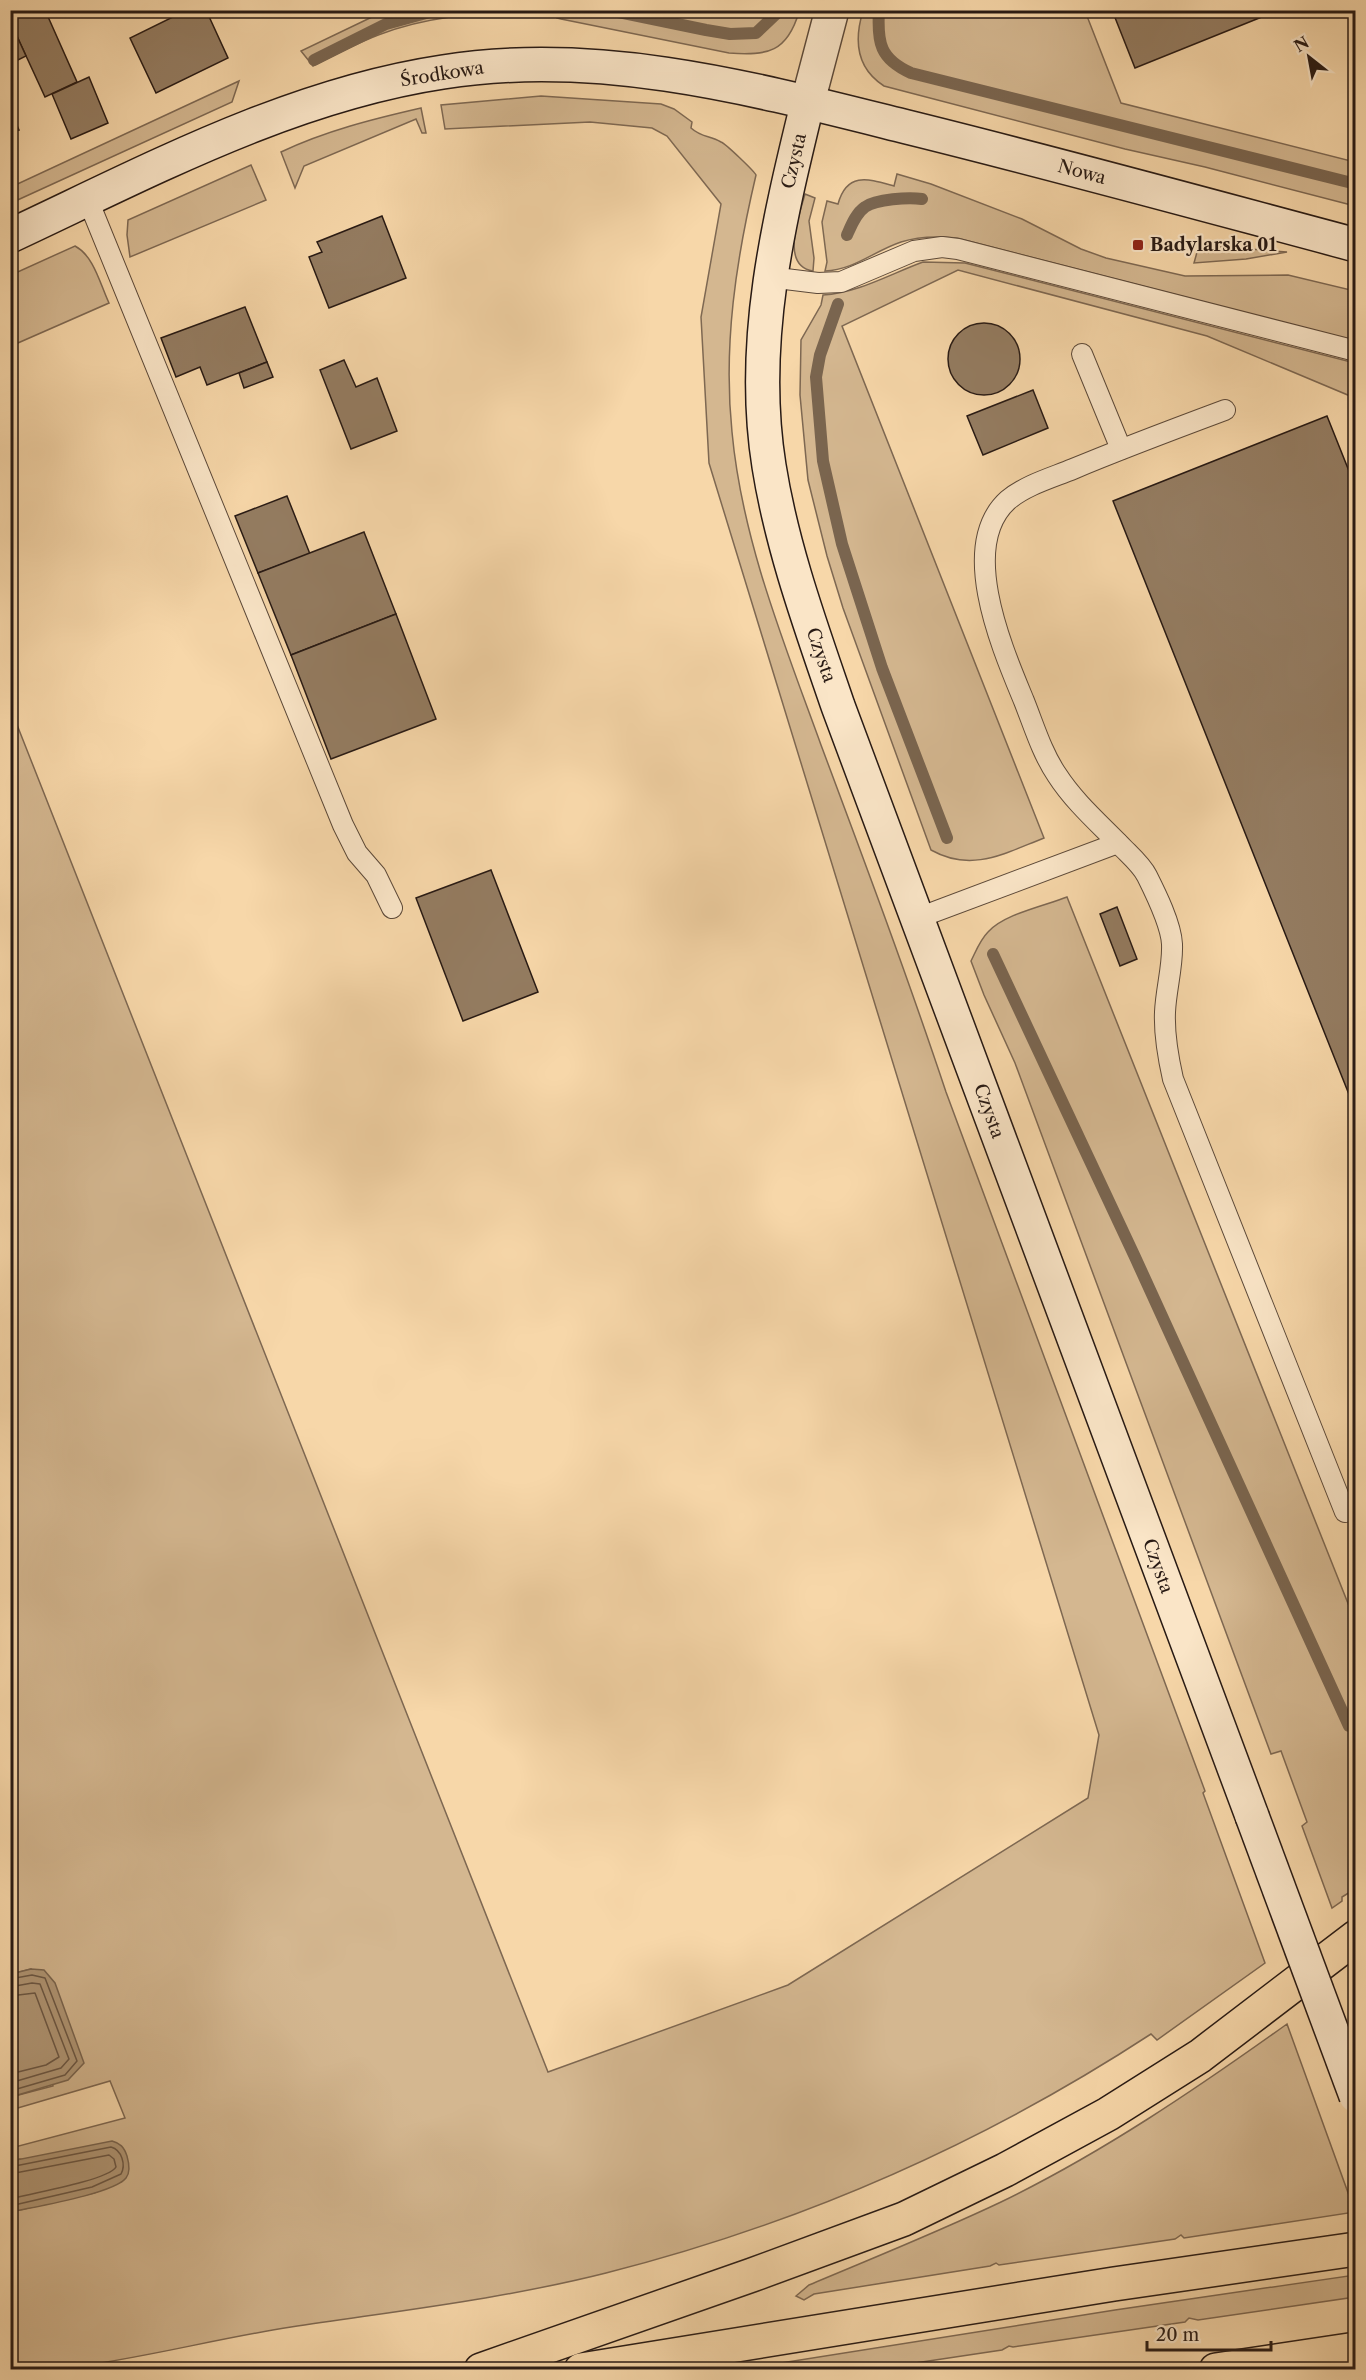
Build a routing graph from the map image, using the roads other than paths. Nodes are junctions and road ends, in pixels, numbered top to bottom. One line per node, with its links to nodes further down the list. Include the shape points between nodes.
1 (831, 10): 2 (street)
2 (808, 101): 3 (street, Środkowa, via 687,76 604,66 539,64 459,69 403,79 285,114); 5 (street, Nowa); 6 (street, Czysta)
3 (88, 200): 4 (street, Środkowa); 12 (lane, via 343,825)
4 (10, 236)
5 (1356, 245)
6 (769, 278): 7 (lane, via 841,282 899,256 942,247); 13 (street, Czysta, via 763,405 775,497 799,593)
7 (1356, 351)
8 (1082, 354): 10 (lane)
9 (1225, 410): 10 (lane)
10 (1121, 449): 11 (lane, via 1025,489 1007,501 988,535 986,573 991,615 1043,749 1071,795)
11 (1118, 843): 13 (lane); 14 (lane, via 1146,873 1169,930 1172,944 1165,1013 1173,1079 1345,1512)
12 (392, 908)
13 (918, 918): 16 (street, Czysta, bridge)
14 (1356, 1508)
15 (1356, 1937): 19 (highway, via 1200,2056 1108,2114 1005,2170 904,2219)
16 (1356, 2096)
17 (1356, 2249): 20 (highway, via 1125,2282)
18 (1356, 2349): 21 (highway)
19 (481, 2370)
20 (581, 2370)
21 (1216, 2370)

